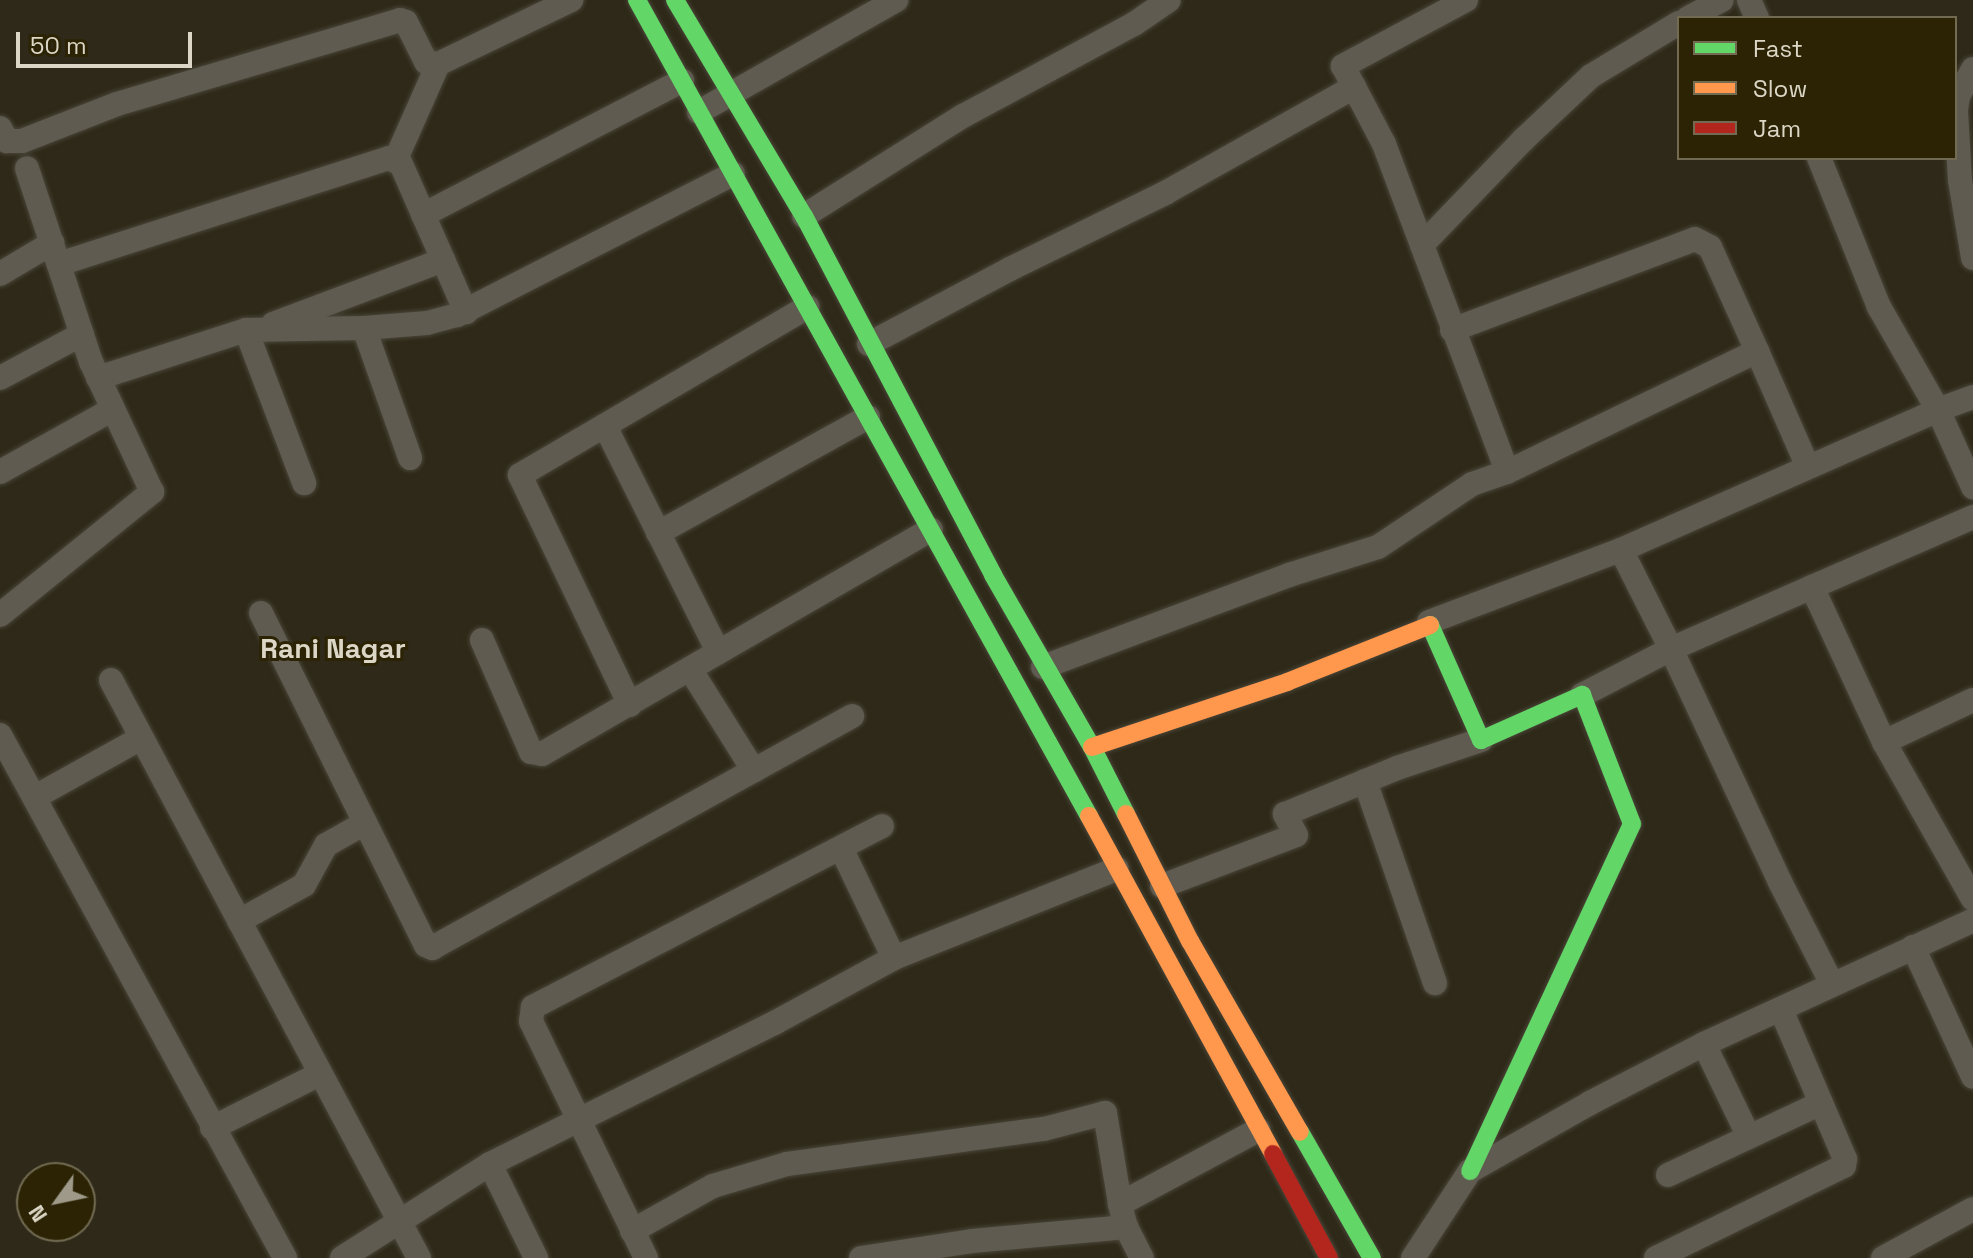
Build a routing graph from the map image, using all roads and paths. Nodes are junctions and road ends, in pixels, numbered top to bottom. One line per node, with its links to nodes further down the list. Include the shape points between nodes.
1 (571, 0): 10 (street)
2 (637, 0): 12 (street)
3 (675, 0): 14 (street)
4 (896, 0): 14 (street)
5 (1169, 0): 24 (street, via 963,116)
6 (1466, 0): 13 (street, via 1343,66)
7 (1722, 0): 8 (street)
8 (1692, 16)
9 (1677, 24): 25 (street, via 1591,76)
10 (438, 64): 17 (street, via 426,62 406,22 400,20 117,104 22,141 7,141); 19 (street)
11 (1973, 69): 15 (street)
12 (682, 81): 16 (street); 23 (street)
13 (1354, 87): 25 (street, via 1384,144); 36 (street, via 1165,193)
14 (729, 92): 16 (street); 24 (street)
15 (1957, 104)
16 (699, 112): 22 (street)
17 (0, 128)
18 (1957, 128): 27 (street)
19 (396, 159): 23 (street); 26 (street)
20 (1820, 160): 42 (street, via 1879,307)
21 (27, 168): 26 (street)
22 (733, 174): 30 (street); 31 (street)
23 (423, 215): 28 (street)
24 (804, 216): 36 (street)
25 (1422, 245): 34 (street)
26 (56, 254): 29 (street); 35 (street)
27 (1973, 258)
28 (443, 260): 31 (street); 32 (street)
29 (0, 274)
30 (807, 307): 43 (street); 44 (street)
31 (466, 312): 33 (street, via 427,323)
32 (254, 328): 33 (street); 39 (street); 49 (street)
33 (364, 328): 45 (street)
34 (1452, 330): 37 (street, via 1695,239 1710,247); 48 (street)
35 (82, 334): 38 (street); 39 (street)
36 (869, 344): 62 (street)
37 (1757, 351): 46 (street); 48 (street)
38 (0, 378)
39 (98, 378): 41 (street)
40 (1973, 397): 42 (street)
41 (113, 409): 47 (street); 57 (street, via 151,488 150,496)
42 (1938, 410): 46 (street); 50 (street)
43 (868, 417): 52 (street); 53 (street)
44 (605, 426): 53 (street); 67 (street, via 520,477)
45 (410, 458)
46 (1807, 465): 54 (street)
47 (0, 472)
48 (1507, 472): 62 (street, via 1472,484 1378,547)
49 (304, 483)
50 (1973, 487)
51 (1973, 517): 55 (street)
52 (931, 529): 61 (street); 80 (street)
53 (658, 533): 61 (street)
54 (1621, 550): 58 (street); 60 (street)
55 (1812, 587): 60 (street); 72 (street)
56 (261, 613): 77 (street)
57 (0, 615)
58 (1429, 622): 71 (street); 73 (street, via 1287,682)
59 (482, 640): 67 (street, via 536,755)
60 (1671, 649): 65 (street); 88 (street)
61 (718, 652): 63 (street)
62 (1043, 667): 73 (street)
63 (690, 669): 67 (street); 74 (street)
64 (111, 680): 70 (street)
65 (1582, 695): 71 (street); 99 (street, via 1632,824)
66 (1973, 700): 72 (street)
67 (630, 705)
68 (852, 716): 74 (street)
69 (0, 735): 76 (street)
70 (141, 738): 76 (street); 84 (street)
71 (1481, 740): 75 (street)
72 (1884, 742): 82 (street)
73 (1092, 747): 81 (street)
74 (754, 771): 77 (street, via 432,948)
75 (1365, 781): 81 (street, via 1285,814 1296,835); 87 (street)
76 (35, 797): 95 (street)
77 (365, 823): 84 (street, via 326,845 304,885)
78 (882, 826): 79 (street)
79 (841, 848): 86 (street); 94 (street, via 533,1007 531,1021)
80 (1117, 869): 86 (street); 96 (street)
81 (1162, 886): 113 (street)
82 (1973, 899)
83 (1973, 920): 85 (street)
84 (239, 921): 91 (street)
85 (1913, 947): 88 (street); 92 (street)
86 (894, 958): 94 (street)
87 (1435, 983)
88 (1832, 984): 89 (street)
89 (1781, 1010): 90 (street); 93 (street)
90 (1704, 1044): 97 (street); 99 (street)
91 (320, 1074): 95 (street); 103 (street)
92 (1973, 1077)
93 (1821, 1103): 97 (street); 115 (street, via 1844,1166)
94 (579, 1118): 98 (street); 104 (street)
95 (212, 1128): 105 (street)
96 (1258, 1130): 102 (street); 112 (street)
97 (1749, 1137): 100 (street)
98 (490, 1164): 103 (street); 108 (street)
99 (1470, 1171): 114 (street)
100 (1668, 1175)
101 (1973, 1209): 116 (street)
102 (1123, 1216): 104 (street, via 1105,1113 1044,1129 787,1164 713,1186); 110 (street); 111 (street)
103 (399, 1222): 106 (street); 107 (street)
104 (632, 1231): 109 (street)
105 (285, 1258)
106 (342, 1258)
107 (419, 1258)
108 (536, 1258)
109 (646, 1258)
110 (861, 1258)
111 (1142, 1258)
112 (1329, 1258)
113 (1372, 1258)
114 (1413, 1258)
115 (1656, 1258)
116 (1883, 1258)

